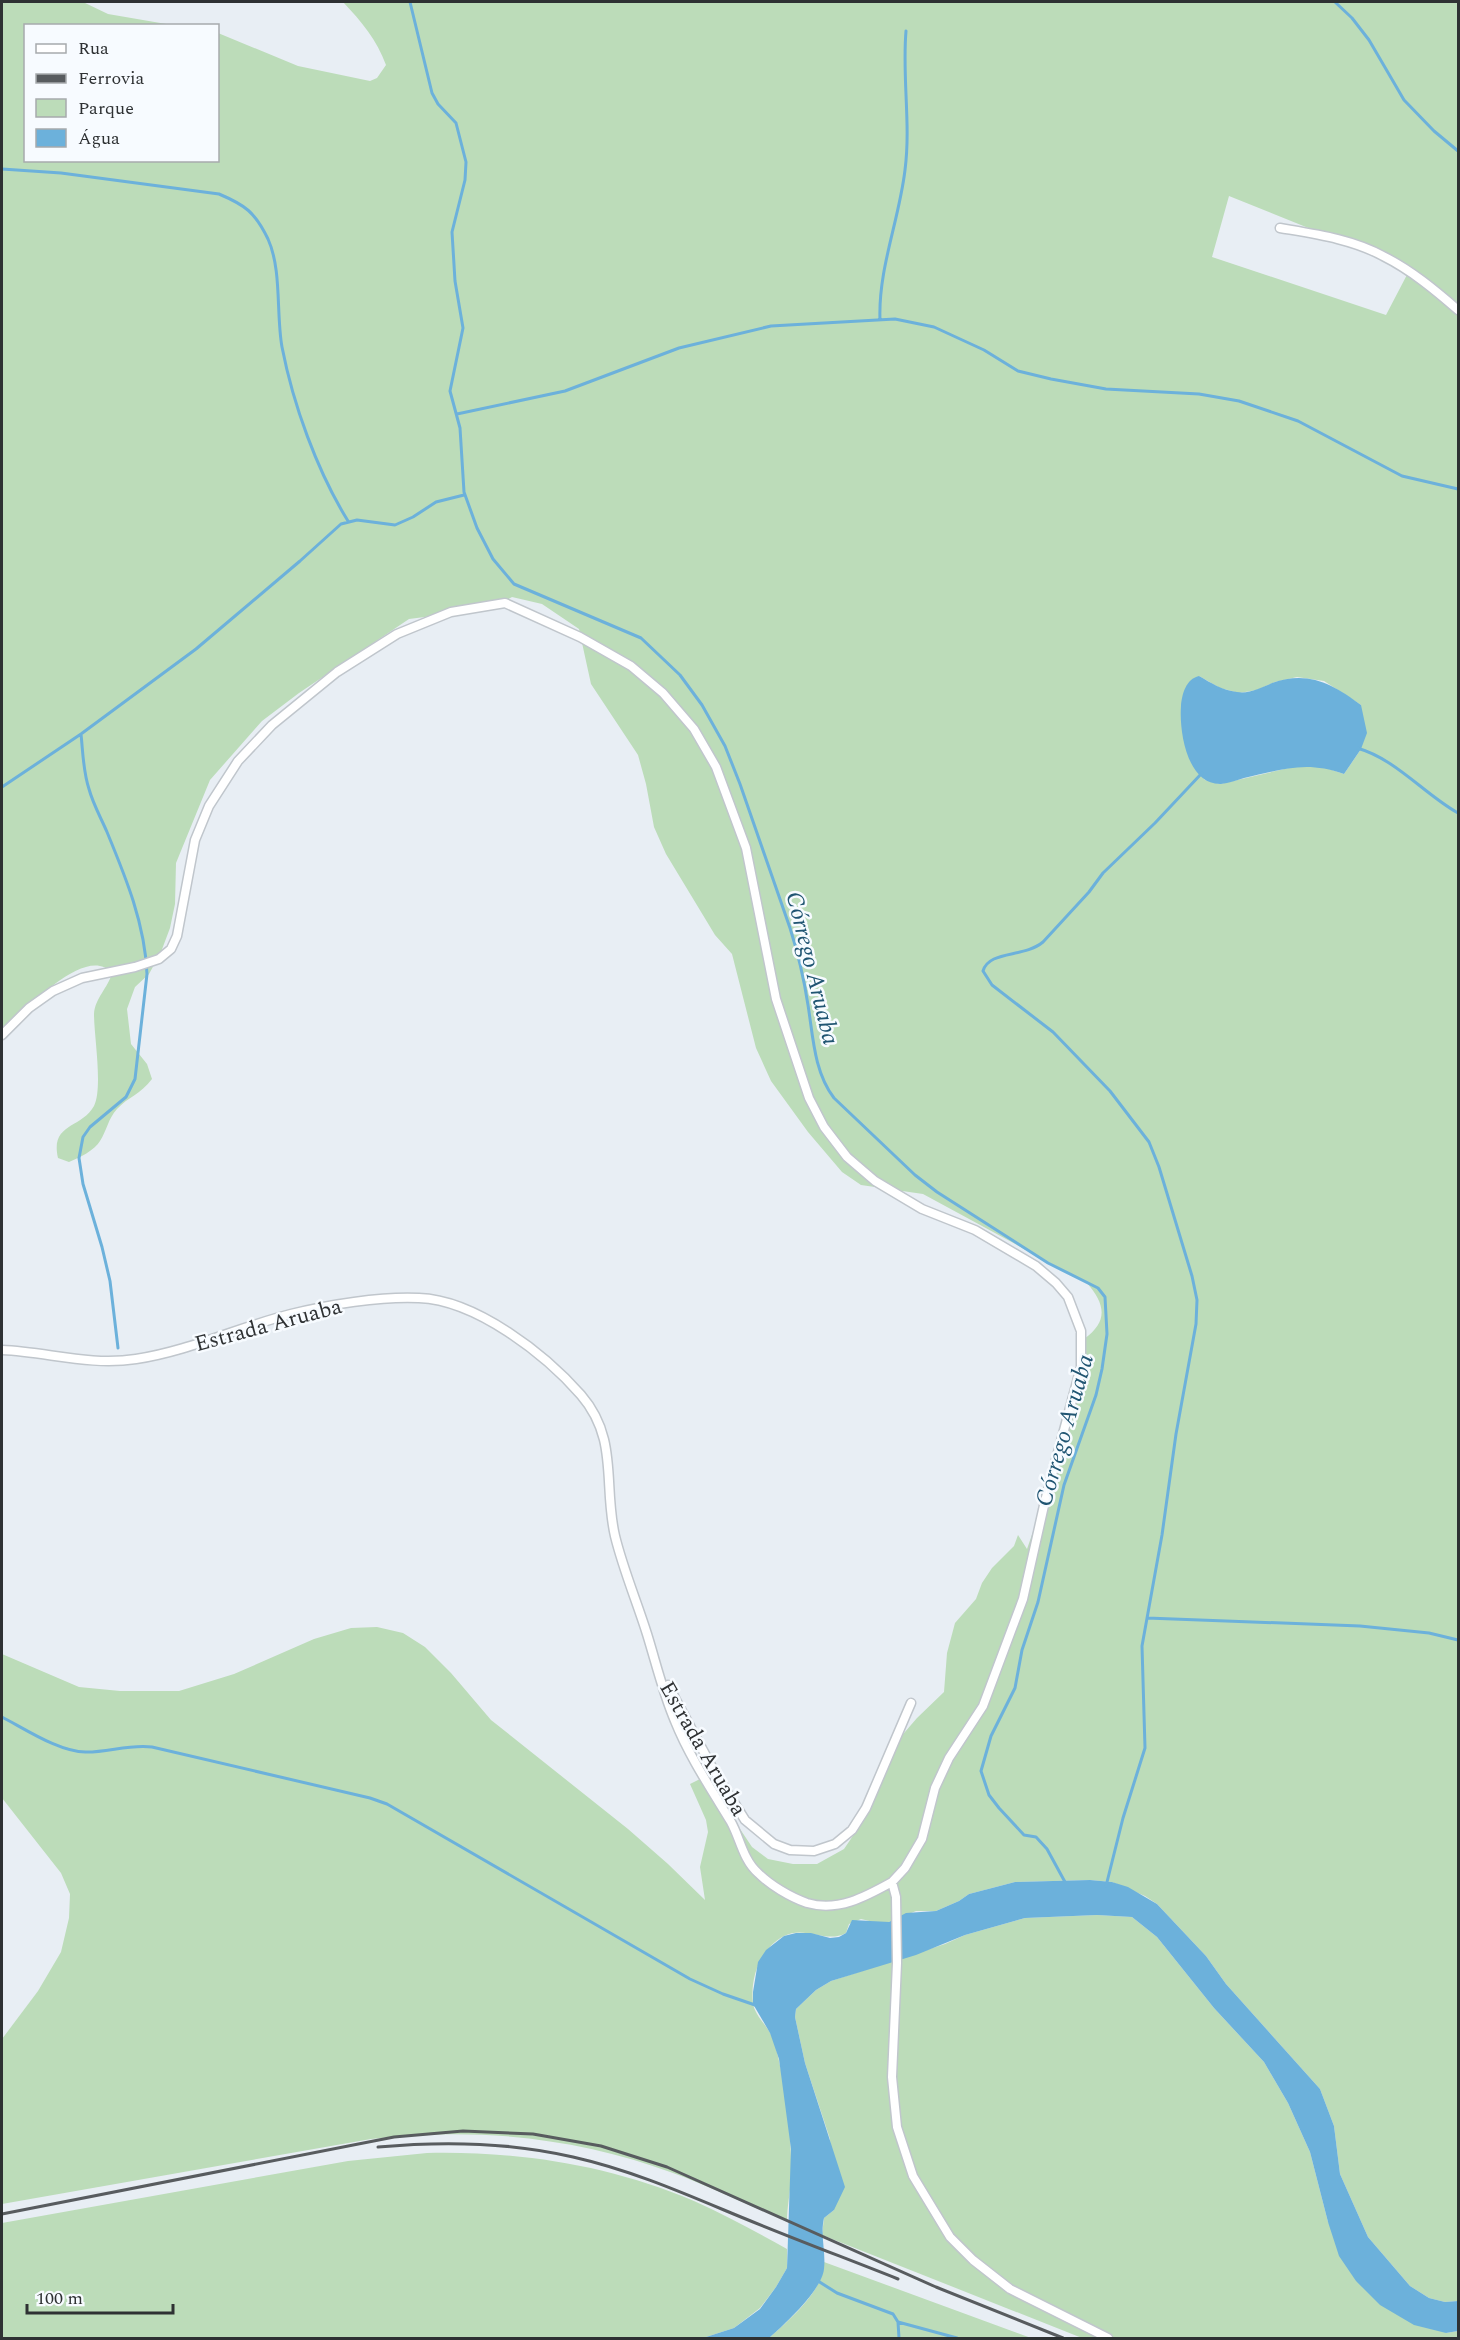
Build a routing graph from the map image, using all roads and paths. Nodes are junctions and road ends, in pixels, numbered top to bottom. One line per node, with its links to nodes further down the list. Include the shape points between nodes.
1 (1280, 228): 2 (street, via 1336,239 1382,255 1413,273)
2 (1458, 310)
3 (2, 1035): 7 (street, via 52,991 82,978 135,967 171,949 177,936 195,840 209,806 238,761 272,725 337,672 397,634 452,612 505,603 580,637 631,666 663,693 694,729 717,767 746,848 776,999 809,1098 824,1126 848,1157 875,1181 912,1203 975,1230 1035,1266 1068,1297 1081,1331 1081,1367 1023,1599 983,1706 949,1758 935,1788 922,1839)
4 (2, 1350): 5 (street, Estrada Aruaba, via 111,1362 140,1359 291,1314 352,1302 420,1298 454,1304 527,1346 559,1372 599,1419 607,1443 615,1534)
5 (657, 1666): 6 (street, Estrada Aruaba, via 745,1820 774,1844 790,1850 814,1851 835,1844 852,1830 866,1808); 7 (street, Estrada Aruaba, via 674,1720 755,1871 805,1902 829,1907 863,1899)
6 (910, 1703)
7 (892, 1882): 8 (street, via 896,1897 897,1963 892,2076 897,2127 914,2176 950,2237 973,2260 1010,2289)
8 (1108, 2338)

